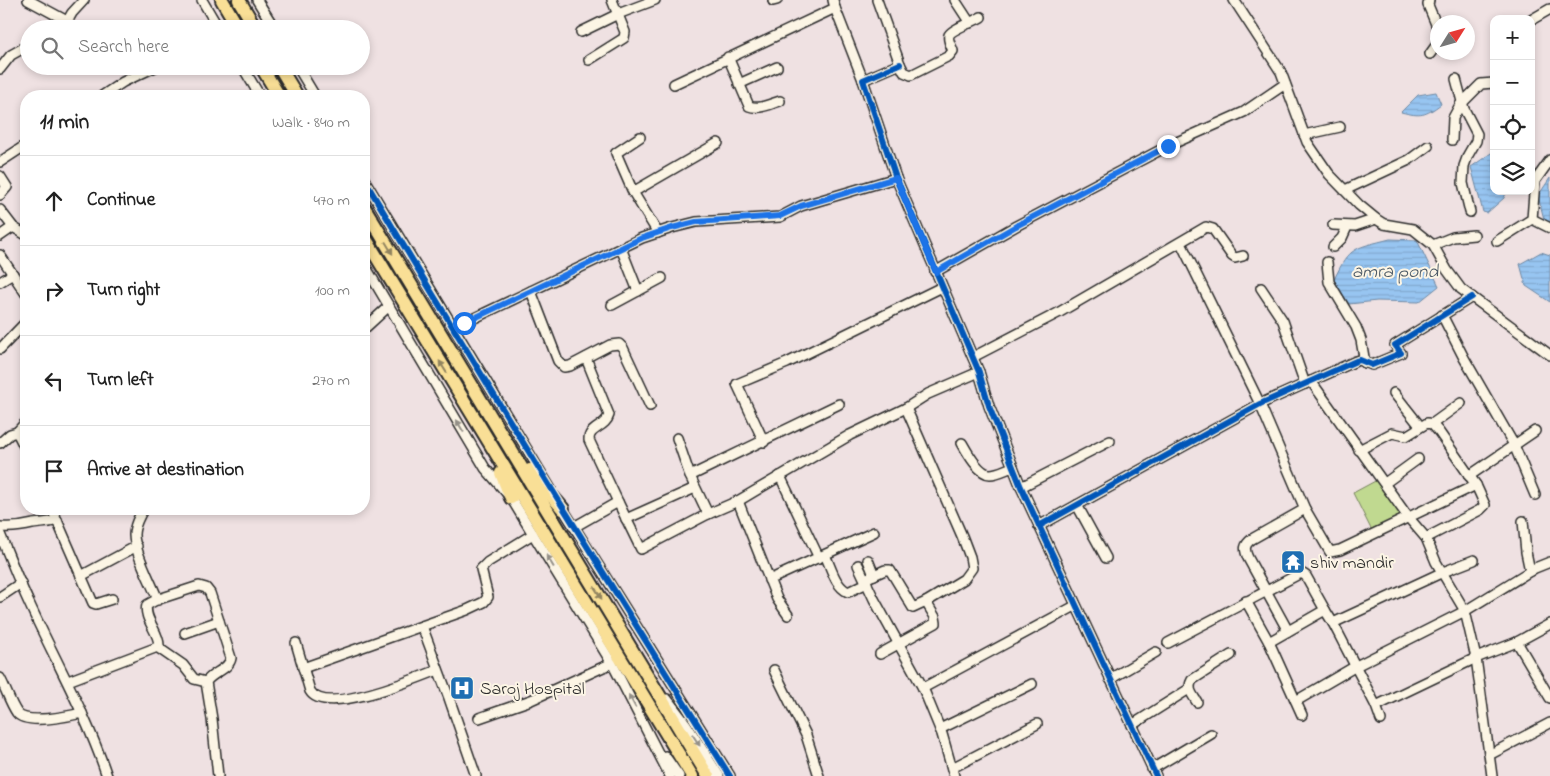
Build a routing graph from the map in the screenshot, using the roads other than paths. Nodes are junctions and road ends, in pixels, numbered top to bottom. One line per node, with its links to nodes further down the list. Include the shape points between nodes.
1 (28, 0): 19 (street)
2 (84, 0): 19 (street)
3 (202, 0): 20 (street)
4 (222, 0): 21 (highway)
5 (239, 0): 22 (highway)
6 (258, 0): 23 (street)
7 (612, 0): 15 (street)
8 (655, 0): 15 (street)
9 (877, 0): 29 (street)
10 (955, 0): 24 (street)
11 (1234, 0): 42 (street, via 1282,72)
12 (1428, 0): 16 (street)
13 (834, 4): 27 (street); 38 (street)
14 (1550, 10): 18 (street)
15 (618, 14): 25 (street); 28 (street, via 624,38)
16 (1432, 15)
17 (981, 17): 24 (street)
18 (1535, 18)
19 (68, 20)
20 (214, 20)
21 (234, 20)
22 (251, 20)
23 (269, 20)
24 (970, 23): 29 (street, via 949,35 953,51 948,56 911,75 904,72)
25 (581, 32)
26 (20, 50): 31 (street)
27 (728, 57): 40 (street); 41 (street)
28 (589, 60)
29 (900, 64): 38 (street)
30 (777, 67): 41 (street)
31 (0, 69)
32 (138, 75): 43 (street)
33 (247, 75): 44 (street)
34 (267, 75): 45 (highway)
35 (284, 75): 46 (highway)
36 (302, 75): 47 (street)
37 (1456, 79): 49 (street)
38 (863, 80): 60 (street)
39 (1490, 83): 49 (street, via 1481,84)
40 (674, 84)
41 (739, 84): 48 (street, via 749,106 754,108)
42 (1285, 84): 51 (street); 87 (street, via 1244,112 1168,146)
43 (111, 90)
44 (256, 90)
45 (276, 90)
46 (293, 90)
47 (311, 90)
48 (780, 101)
49 (1462, 102): 53 (street, via 1453,118); 66 (street, via 1477,134 1464,166 1463,183)
50 (1340, 126): 51 (street)
51 (1304, 135): 62 (street, via 1329,174)
52 (640, 137): 63 (street, via 616,153)
53 (1452, 140)
54 (718, 143): 63 (street)
55 (1428, 146): 62 (street, via 1409,160)
56 (20, 149): 58 (street)
57 (1550, 160): 69 (street, via 1535,181)
58 (0, 162)
59 (0, 176): 64 (street, via 7,187)
60 (896, 178): 75 (street, via 801,206 780,216 696,222); 87 (street)
61 (370, 189): 103 (street)
62 (1345, 190): 68 (street)
63 (633, 192): 75 (street)
64 (0, 195)
65 (0, 210): 71 (street)
66 (1470, 212)
67 (370, 217): 118 (highway, one-way to 118)
68 (1376, 219): 72 (street); 80 (street, via 1384,224 1412,229)
69 (1532, 219): 73 (street); 78 (street)
70 (1333, 225): 72 (street)
71 (13, 226): 74 (street); 77 (street)
72 (1346, 227): 82 (street, via 1342,238)
73 (1550, 228)
74 (20, 231)
75 (658, 233): 83 (street)
76 (1474, 235): 80 (street, via 1453,237)
77 (0, 236)
78 (1496, 240)
79 (1181, 242): 85 (street, via 1209,227 1232,256); 106 (street, via 1058,313); 114 (street)
80 (1433, 245): 97 (street, via 1461,289)
81 (370, 246): 125 (highway, one-way to 81)
82 (1333, 247)
83 (621, 248): 95 (street); 96 (street)
84 (0, 255): 88 (street)
85 (1243, 256)
86 (1327, 262): 108 (street, via 1330,282 1361,340)
87 (936, 272): 93 (street)
88 (13, 274): 91 (street); 92 (street)
89 (370, 274): 99 (street)
90 (662, 278): 96 (street)
91 (0, 282)
92 (20, 285)
93 (942, 287): 106 (street); 127 (street, via 737,384)
94 (1261, 288): 110 (street, via 1283,321)
95 (531, 291): 103 (street); 107 (street, via 560,365 570,366)
96 (638, 291): 98 (street)
97 (1472, 297): 100 (street); 105 (street)
98 (612, 305)
99 (389, 306): 101 (street); 142 (street, one-way to 99, via 485,468)
100 (1442, 315): 108 (street, via 1395,345 1400,353 1372,365); 130 (street)
101 (370, 323)
102 (20, 328): 104 (street)
103 (454, 330): 146 (street)
104 (0, 349)
105 (1550, 355)
106 (973, 357): 109 (street)
107 (586, 358): 115 (street, via 610,345 619,344); 144 (street, via 609,415 606,422 588,436)
108 (1365, 363): 110 (street, via 1356,361)
109 (979, 372): 116 (street, via 928,394); 133 (street)
110 (1308, 383): 114 (street); 131 (street)
111 (1394, 394): 119 (street)
112 (1461, 403): 117 (street)
113 (839, 404): 127 (street)
114 (1260, 404): 145 (street); 147 (street)
115 (650, 406)
116 (906, 408): 135 (street, via 850,435); 182 (street, via 962,536 972,568 964,579)
117 (1432, 424): 119 (street); 136 (street)
118 (497, 426): 146 (highway); 202 (highway, one-way to 202)
119 (1420, 426): 131 (street, via 1406,436 1387,434)
120 (20, 429): 122 (street)
121 (1535, 431): 130 (street)
122 (17, 432): 123 (street); 128 (street)
123 (20, 438)
124 (677, 438): 134 (street)
125 (488, 440): 142 (highway); 158 (highway)
126 (1110, 440): 139 (street)
127 (764, 442): 134 (street)
128 (0, 443)
129 (962, 443): 133 (street, via 984,473 995,473)
130 (1514, 445): 136 (street); 141 (street)
131 (1359, 450): 137 (street)
132 (1418, 460): 137 (street)
133 (1013, 466): 139 (street)
134 (690, 476): 140 (street)
135 (780, 476): 143 (street); 164 (street)
136 (1469, 476): 138 (street)
137 (1385, 484): 151 (street)
138 (1476, 485): 151 (street); 161 (street, via 1485,504 1480,510)
139 (1022, 487): 155 (street)
140 (695, 488): 148 (street); 152 (street)
141 (1535, 495)
142 (511, 498): 158 (street)
143 (738, 501): 148 (street); 174 (street)
144 (618, 502): 152 (street); 157 (street)
145 (1077, 505): 155 (street); 165 (street)
146 (563, 509): 157 (street)
147 (1305, 510): 151 (street, via 1330,552); 177 (street, via 1245,545 1248,558)
148 (708, 514): 152 (street, via 641,549)
149 (55, 515): 153 (street)
150 (139, 515): 162 (street, via 134,534)
151 (1408, 517): 161 (street)
152 (626, 519)
153 (58, 520): 156 (street, via 24,527); 173 (street)
154 (1523, 521): 170 (street)
155 (1039, 526): 183 (street)
156 (0, 527)
157 (574, 527): 241 (street)
158 (537, 531): 190 (street, via 481,568 488,597 484,602); 204 (street, one-way to 158); 238 (highway)
159 (874, 532): 164 (street)
160 (0, 534): 163 (street)
161 (1426, 538): 171 (street)
162 (137, 546): 173 (street); 180 (street)
163 (2, 548): 176 (street)
164 (822, 556): 174 (street); 175 (street, via 843,590 848,592)
165 (1106, 558)
166 (868, 560): 172 (street)
167 (1474, 560): 171 (street)
168 (1550, 562): 170 (street)
169 (858, 565): 175 (street)
170 (1530, 571): 185 (street)
171 (1443, 572): 185 (street); 188 (street)
172 (874, 575): 175 (street); 182 (street, via 890,570 910,606 916,608)
173 (81, 576): 179 (street, via 93,603)
174 (770, 580): 186 (street)
175 (866, 581): 196 (street)
176 (21, 583): 178 (street); 211 (street)
177 (1266, 592): 181 (street); 184 (street, via 1303,574); 191 (street)
178 (0, 597)
179 (112, 599)
180 (158, 600): 187 (street, via 203,586 210,594); 198 (street, via 146,608 159,640)
181 (1246, 601): 193 (street); 197 (street)
182 (926, 602): 196 (street, via 936,623)
183 (1075, 606): 210 (street); 214 (street)
184 (1325, 610): 188 (street); 191 (street)
185 (1465, 611): 203 (street); 205 (street)
186 (788, 615)
187 (219, 621): 192 (street); 212 (street, via 231,660)
188 (1333, 623): 205 (street)
189 (1550, 624): 194 (street)
190 (422, 626): 206 (street); 207 (street)
191 (1288, 631): 193 (street)
192 (185, 633)
193 (1269, 642): 217 (street)
194 (1516, 642): 203 (street); 216 (street)
195 (296, 643): 206 (street)
196 (900, 643): 200 (street); 214 (street)
197 (1168, 643)
198 (157, 647): 211 (street); 212 (street, via 182,665 194,679)
199 (1156, 652): 210 (street)
200 (880, 654)
201 (1231, 655): 215 (street, via 1192,680)
202 (638, 658): 239 (highway); 240 (street, one-way to 240)
203 (1476, 658): 219 (street); 230 (street)
204 (612, 663): 222 (street, via 531,700); 224 (street, one-way to 204)
205 (1356, 666): 217 (street); 219 (street)
206 (303, 668): 207 (street, via 312,695 331,699 357,698)
207 (438, 670): 235 (street)
208 (774, 670): 242 (street, via 806,735)
209 (0, 678): 220 (street, via 22,717 42,719)
210 (1110, 679): 227 (street)
211 (68, 681): 220 (street)
212 (206, 682): 234 (street)
213 (1032, 684): 228 (street)
214 (923, 688): 228 (street)
215 (1190, 689): 218 (street); 227 (street)
216 (1550, 698)
217 (1296, 701): 221 (street)
218 (1197, 702)
219 (1376, 706): 223 (street)
220 (82, 713): 233 (street)
221 (1302, 715)
222 (479, 718)
223 (1381, 720)
224 (644, 723): 236 (street); 237 (street)
225 (1550, 723): 230 (street)
226 (1037, 724): 231 (street)
227 (1132, 725): 232 (street)
228 (940, 729): 231 (street)
229 (1211, 734): 232 (street)
230 (1490, 754): 243 (street)
231 (953, 772)
232 (1154, 772)
233 (107, 776)
234 (218, 776)
235 (476, 776)
236 (670, 776)
237 (679, 776)
238 (692, 776)
239 (708, 776)
240 (719, 776)
241 (730, 776)
242 (819, 776)
243 (1492, 776)

